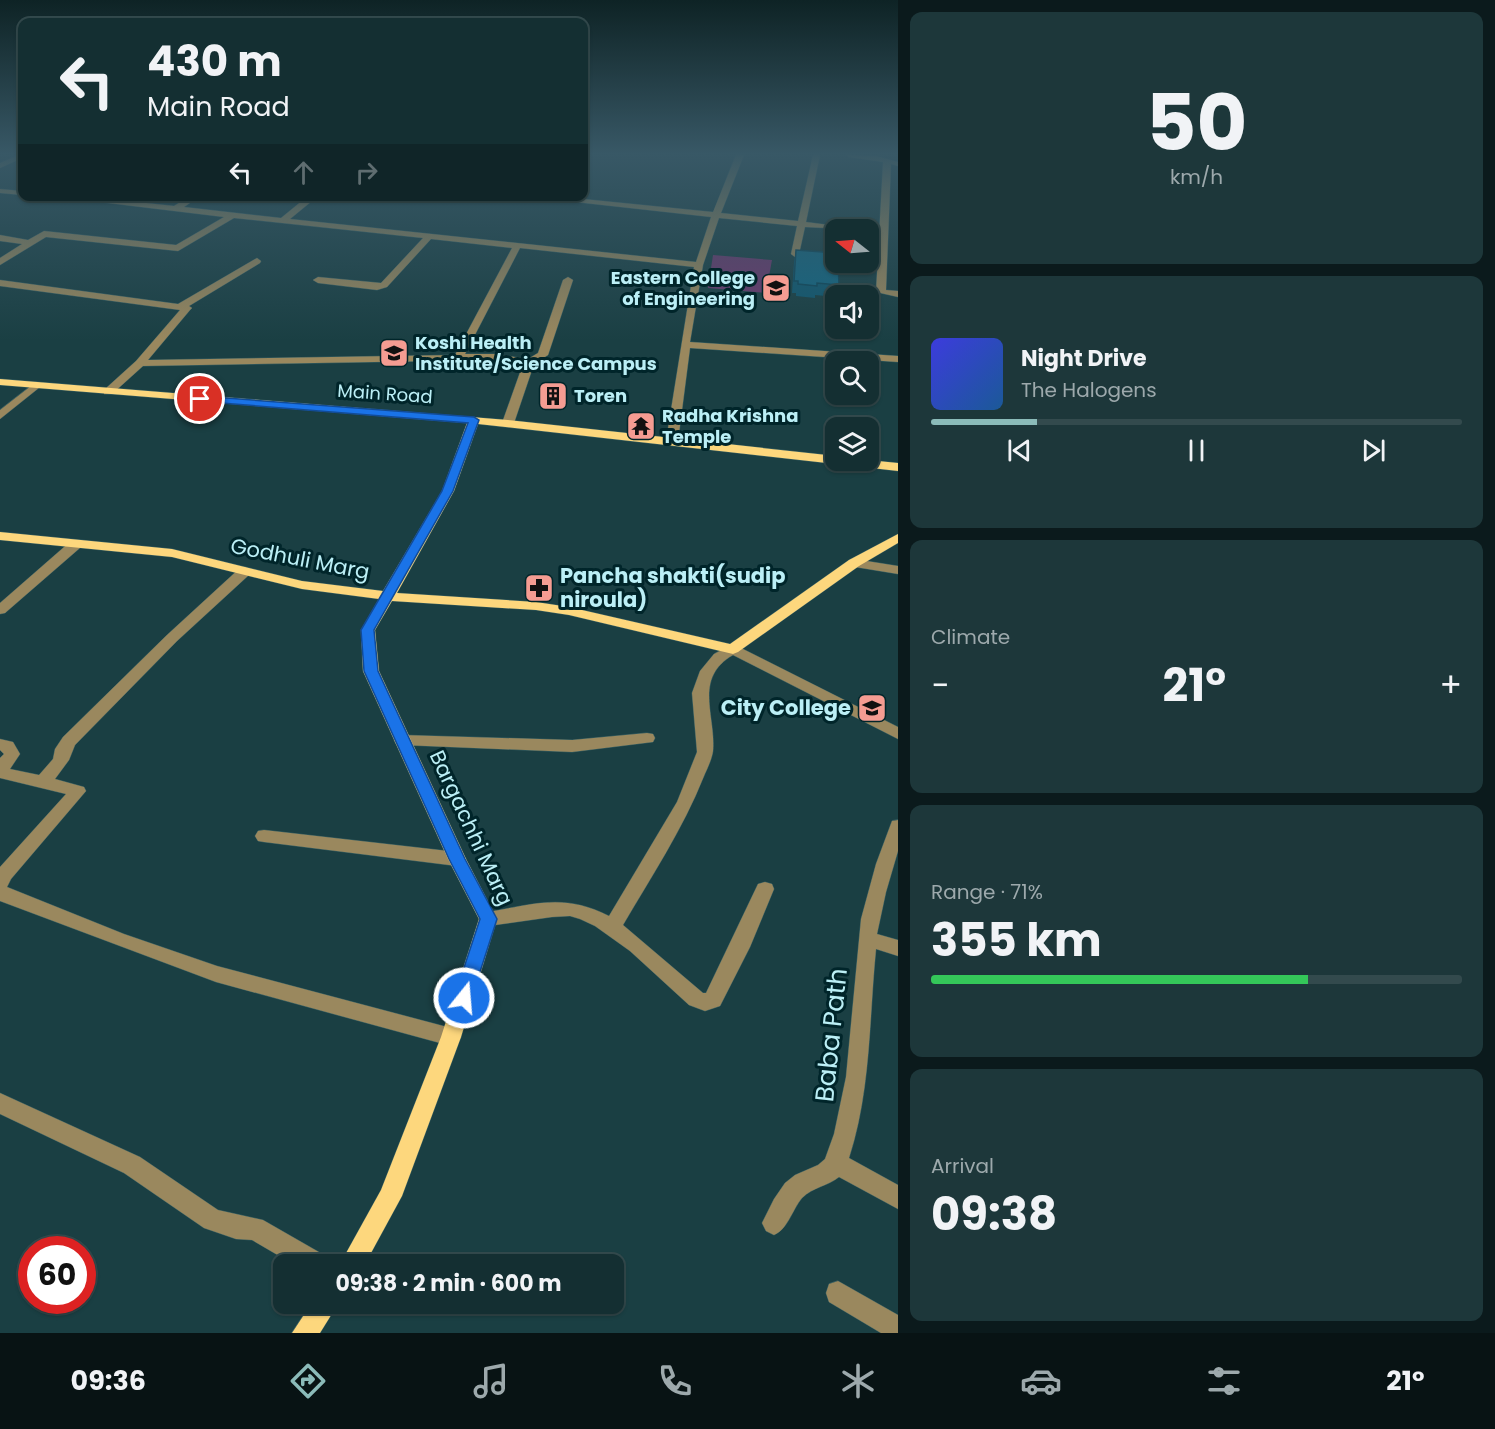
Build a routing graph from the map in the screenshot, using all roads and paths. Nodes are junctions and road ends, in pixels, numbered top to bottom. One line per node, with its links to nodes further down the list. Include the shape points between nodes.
1 (229, 217): 15 (street, via 178,248 44,234)
2 (255, 217): 8 (street)
3 (287, 217): 8 (street)
4 (715, 217): 20 (street)
5 (740, 217): 9 (street)
6 (803, 217): 9 (street)
7 (886, 217): 12 (street)
8 (283, 220): 13 (street)
9 (802, 223): 10 (street); 17 (street)
10 (825, 226)
11 (879, 231): 12 (street)
12 (886, 232): 24 (street, via 881,292)
13 (428, 237): 16 (street); 22 (street, via 384,285)
14 (0, 238): 15 (street)
15 (30, 243): 18 (street)
16 (517, 246): 20 (street); 27 (street)
17 (795, 254)
18 (0, 261)
19 (257, 261): 25 (street)
20 (699, 265): 26 (street)
21 (568, 279): 29 (street, via 543,355)
22 (318, 280)
23 (0, 283): 25 (street)
24 (898, 294)
25 (181, 306): 30 (street, via 187,308)
26 (685, 345): 28 (street); 37 (street)
27 (459, 357): 29 (street); 30 (street)
28 (898, 359)
29 (529, 362): 36 (street)
30 (140, 363): 33 (street)
31 (0, 381): 32 (main road, Main Road); 33 (main road, Main Road)
32 (36, 385): 33 (main road, Main Road); 34 (street)
33 (109, 391): 35 (main road, Main Road)
34 (0, 416)
35 (474, 420): 36 (main road, Main Road); 47 (main road, Bargachhi Marg, via 448,491)
36 (508, 423): 37 (main road, Main Road)
37 (672, 441): 38 (main road, Main Road)
38 (825, 459)
39 (879, 465): 40 (main road)
40 (898, 467)
41 (0, 536): 43 (main road, Godhuli Marg)
42 (898, 538): 44 (main road)
43 (76, 543): 46 (main road, Godhuli Marg, via 172,554); 48 (street)
44 (854, 563): 45 (street); 49 (main road)
45 (898, 570)
46 (245, 571): 47 (main road, Godhuli Marg, via 302,585); 55 (street, via 69,741 61,760)
47 (386, 596): 49 (main road, Godhuli Marg, via 569,611); 52 (main road, Bargachhi Marg, via 368,630 371,671)
48 (0, 610)
49 (733, 649): 50 (street); 63 (street, via 718,657 700,693 705,752 685,802)
50 (898, 734)
51 (647, 738): 52 (street, via 572,746)
52 (402, 740): 58 (main road, Bargachhi Marg)
53 (0, 744): 54 (street, via 12,754)
54 (0, 771): 55 (street)
55 (43, 782): 59 (street, via 78,791)
56 (898, 826): 64 (street, Baba Path)
57 (264, 836): 58 (street)
58 (457, 859): 62 (main road, Bargachhi Marg)
59 (0, 883)
60 (765, 889): 63 (street, via 713,1000 705,1002 696,999)
61 (0, 892): 66 (street, via 216,974)
62 (488, 919): 63 (street, via 569,908 586,912); 66 (main road, Bargachhi Marg)
63 (612, 927)
64 (867, 939): 65 (street); 68 (street, Baba Path, via 857,1075 849,1122)
65 (898, 948)
66 (451, 1037): 72 (main road, Bargachhi Marg, via 390,1196)
67 (0, 1103): 71 (street, via 132,1165 212,1220 255,1228)
68 (836, 1163): 69 (street); 70 (street, via 831,1171 794,1191)
69 (898, 1198)
70 (774, 1223)
71 (298, 1254)
72 (358, 1254)
73 (838, 1293): 75 (street)
74 (319, 1314): 76 (main road)
75 (898, 1329)
76 (305, 1333)

